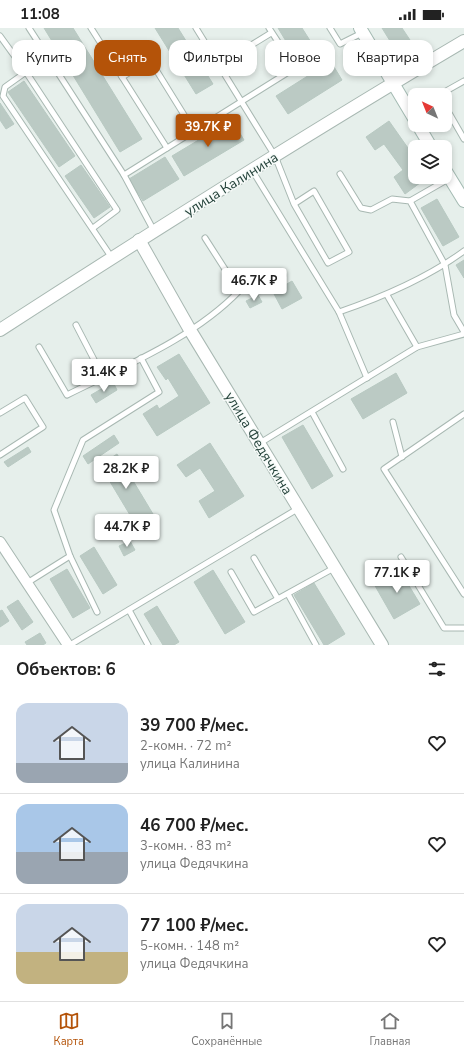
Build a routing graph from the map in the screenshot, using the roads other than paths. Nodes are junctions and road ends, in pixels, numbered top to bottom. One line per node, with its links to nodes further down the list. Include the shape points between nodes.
1 (29, 28): 28 (lane)
2 (91, 28): 15 (lane)
3 (196, 28): 8 (lane)
4 (330, 28): 6 (lane, via 340,44)
5 (270, 30): 9 (lane); 19 (lane, via 295,68)
6 (362, 30): 17 (street)
7 (0, 36): 11 (lane)
8 (203, 40)
9 (255, 40)
10 (464, 41): 17 (street, улица Калинина)
11 (12, 53)
12 (20, 76): 34 (lane, via 5,87 3,96)
13 (29, 76): 34 (lane, via 117,210)
14 (226, 76): 19 (lane)
15 (122, 78): 22 (lane, via 150,60); 24 (lane)
16 (464, 80): 18 (lane)
17 (393, 83): 20 (street); 25 (street, улица Калинина)
18 (451, 88)
19 (243, 101): 22 (lane); 25 (lane)
20 (408, 108)
21 (452, 118): 23 (lane)
22 (194, 131): 24 (lane)
23 (464, 139)
24 (167, 148): 28 (lane)
25 (275, 156): 26 (street, улица Калинина); 33 (lane)
26 (252, 170): 35 (street, улица Калинина); 44 (lane)
27 (340, 174): 31 (lane, via 361,208 371,210 392,199)
28 (124, 175): 35 (lane)
29 (452, 181): 32 (street)
30 (434, 184): 31 (lane)
31 (410, 201): 40 (lane)
32 (464, 201)
33 (294, 204): 33 (lane, via 314,191 349,252 328,263)
34 (93, 228): 39 (lane)
35 (154, 231): 37 (street, улица Калинина)
36 (205, 238): 42 (lane)
37 (139, 240): 39 (street, улица Калинина); 47 (street, улица Федячкина)
38 (464, 251): 40 (lane)
39 (112, 258): 46 (street, улица Калинина)
40 (445, 265): 43 (lane); 48 (lane, via 454,315)
41 (283, 275): 42 (lane, via 258,279)
42 (238, 291): 47 (lane, via 222,308)
43 (387, 295): 44 (lane); 50 (lane)
44 (339, 312): 53 (lane)
45 (76, 325): 52 (lane)
46 (0, 330)
47 (190, 330): 51 (lane); 58 (street, улица Федячкина)
48 (464, 333): 50 (lane)
49 (39, 347): 52 (lane, via 67,395)
50 (417, 347): 53 (lane)
51 (141, 358): 52 (lane); 64 (lane, via 159,392 83,440 54,510)
52 (103, 377)
53 (367, 378): 54 (lane)
54 (312, 412): 58 (lane); 61 (lane)
55 (0, 413): 59 (lane, via 24,398 43,427)
56 (464, 414): 60 (lane)
57 (393, 422): 60 (lane)
58 (260, 443): 62 (street, улица Федячкина)
59 (0, 454)
60 (402, 457): 71 (lane, via 384,469)
61 (343, 470)
62 (299, 508): 67 (street, улица Федячкина); 73 (lane)
63 (0, 542): 69 (street)
64 (70, 556): 69 (lane); 74 (lane)
65 (401, 557): 75 (lane, via 444,628)
66 (254, 558): 72 (lane)
67 (335, 568): 70 (lane); 79 (street, улица Федячкина)
68 (231, 572): 72 (lane, via 254,612)
69 (27, 583): 76 (street)
70 (288, 594): 72 (lane); 78 (lane)
71 (464, 594)
72 (278, 599)
73 (129, 610): 76 (lane); 77 (lane)
74 (97, 612)
75 (464, 628)
76 (69, 645)
77 (148, 645)
78 (316, 645)
79 (382, 645)

